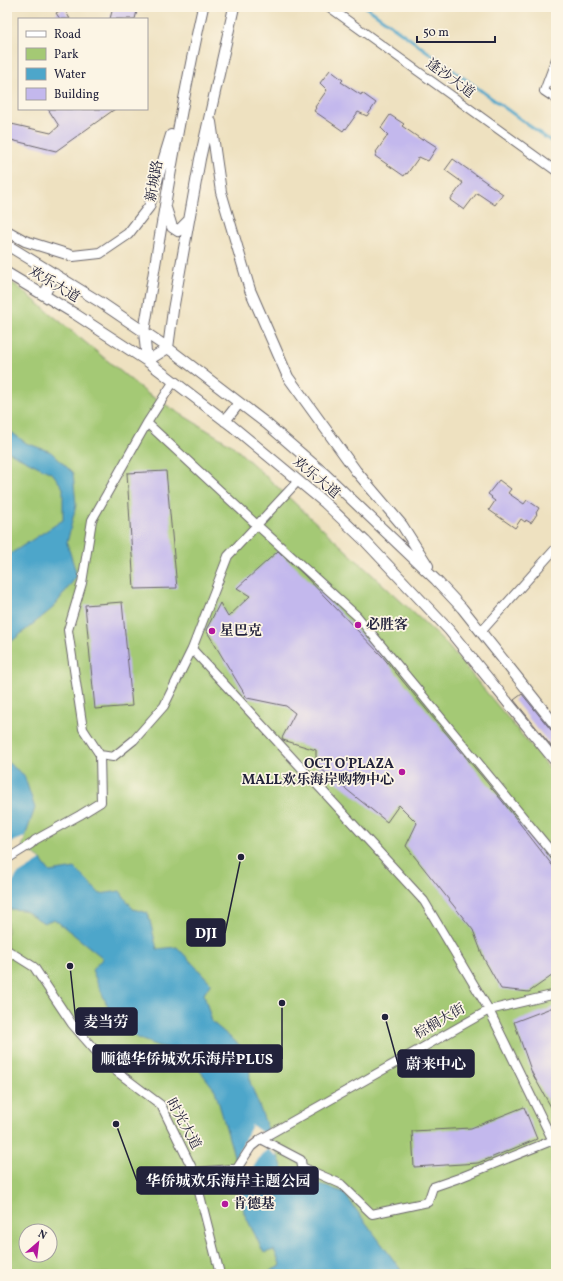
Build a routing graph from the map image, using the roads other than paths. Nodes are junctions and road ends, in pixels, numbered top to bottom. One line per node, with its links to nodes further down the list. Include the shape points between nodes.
1 (204, 7): 5 (street, 新城路)
2 (234, 7): 7 (street)
3 (329, 7): 8 (street, 逢沙大道)
4 (556, 59): 6 (street, via 544,91)
5 (184, 96): 9 (street, 新城路); 11 (street, via 149,207 128,234 100,253 73,256 25,241)
6 (556, 100)
7 (210, 115): 10 (street); 26 (street, via 221,192 250,290 288,377 356,471 402,525)
8 (556, 171)
9 (165, 205): 10 (street, via 172,227 178,231); 16 (street, 新城路)
10 (189, 220): 17 (street)
11 (7, 231)
12 (7, 245): 14 (street, 欢乐大道)
13 (7, 273): 15 (street, 欢乐大道)
14 (55, 274): 15 (street); 16 (street, 欢乐大道)
15 (44, 295): 18 (street, 欢乐大道)
16 (144, 332): 17 (street, 欢乐大道); 18 (street, 新城路)
17 (168, 348): 18 (street); 20 (street, 欢乐大道)
18 (147, 361): 19 (street, 欢乐大道)
19 (174, 381): 21 (street, 欢乐大道); 22 (street)
20 (239, 403): 21 (street); 26 (street, 欢乐大道, via 326,475)
21 (225, 421): 23 (street, 欢乐大道)
22 (147, 423): 24 (street); 30 (street, via 92,520 82,583 68,630 83,729)
23 (298, 481): 24 (street); 31 (street, 欢乐大道, via 365,541 449,630)
24 (256, 525): 28 (street, via 228,556); 32 (street, via 358,616)
25 (556, 548): 27 (street)
26 (436, 580): 27 (street, 欢乐大道)
27 (481, 632): 29 (street, 欢乐大道)
28 (192, 649): 30 (street, via 164,706 134,740 113,757); 36 (street, via 424,901)
29 (556, 726)
30 (100, 756): 33 (street, via 101,802)
31 (556, 762)
32 (556, 857)
33 (7, 859)
34 (7, 950): 39 (street, 时光大道, via 34,967 72,1024 108,1065 161,1105)
35 (556, 994): 36 (street, 棕榈大街)
36 (489, 1010): 37 (street, 棕榈大街); 38 (street)
37 (261, 1139): 38 (street, via 301,1160 302,1167 341,1184 372,1214 428,1202 433,1187); 39 (street, 棕榈大街, via 251,1147 236,1170)
38 (554, 1140)
39 (194, 1172): 40 (street, 时光大道)
40 (220, 1274)

